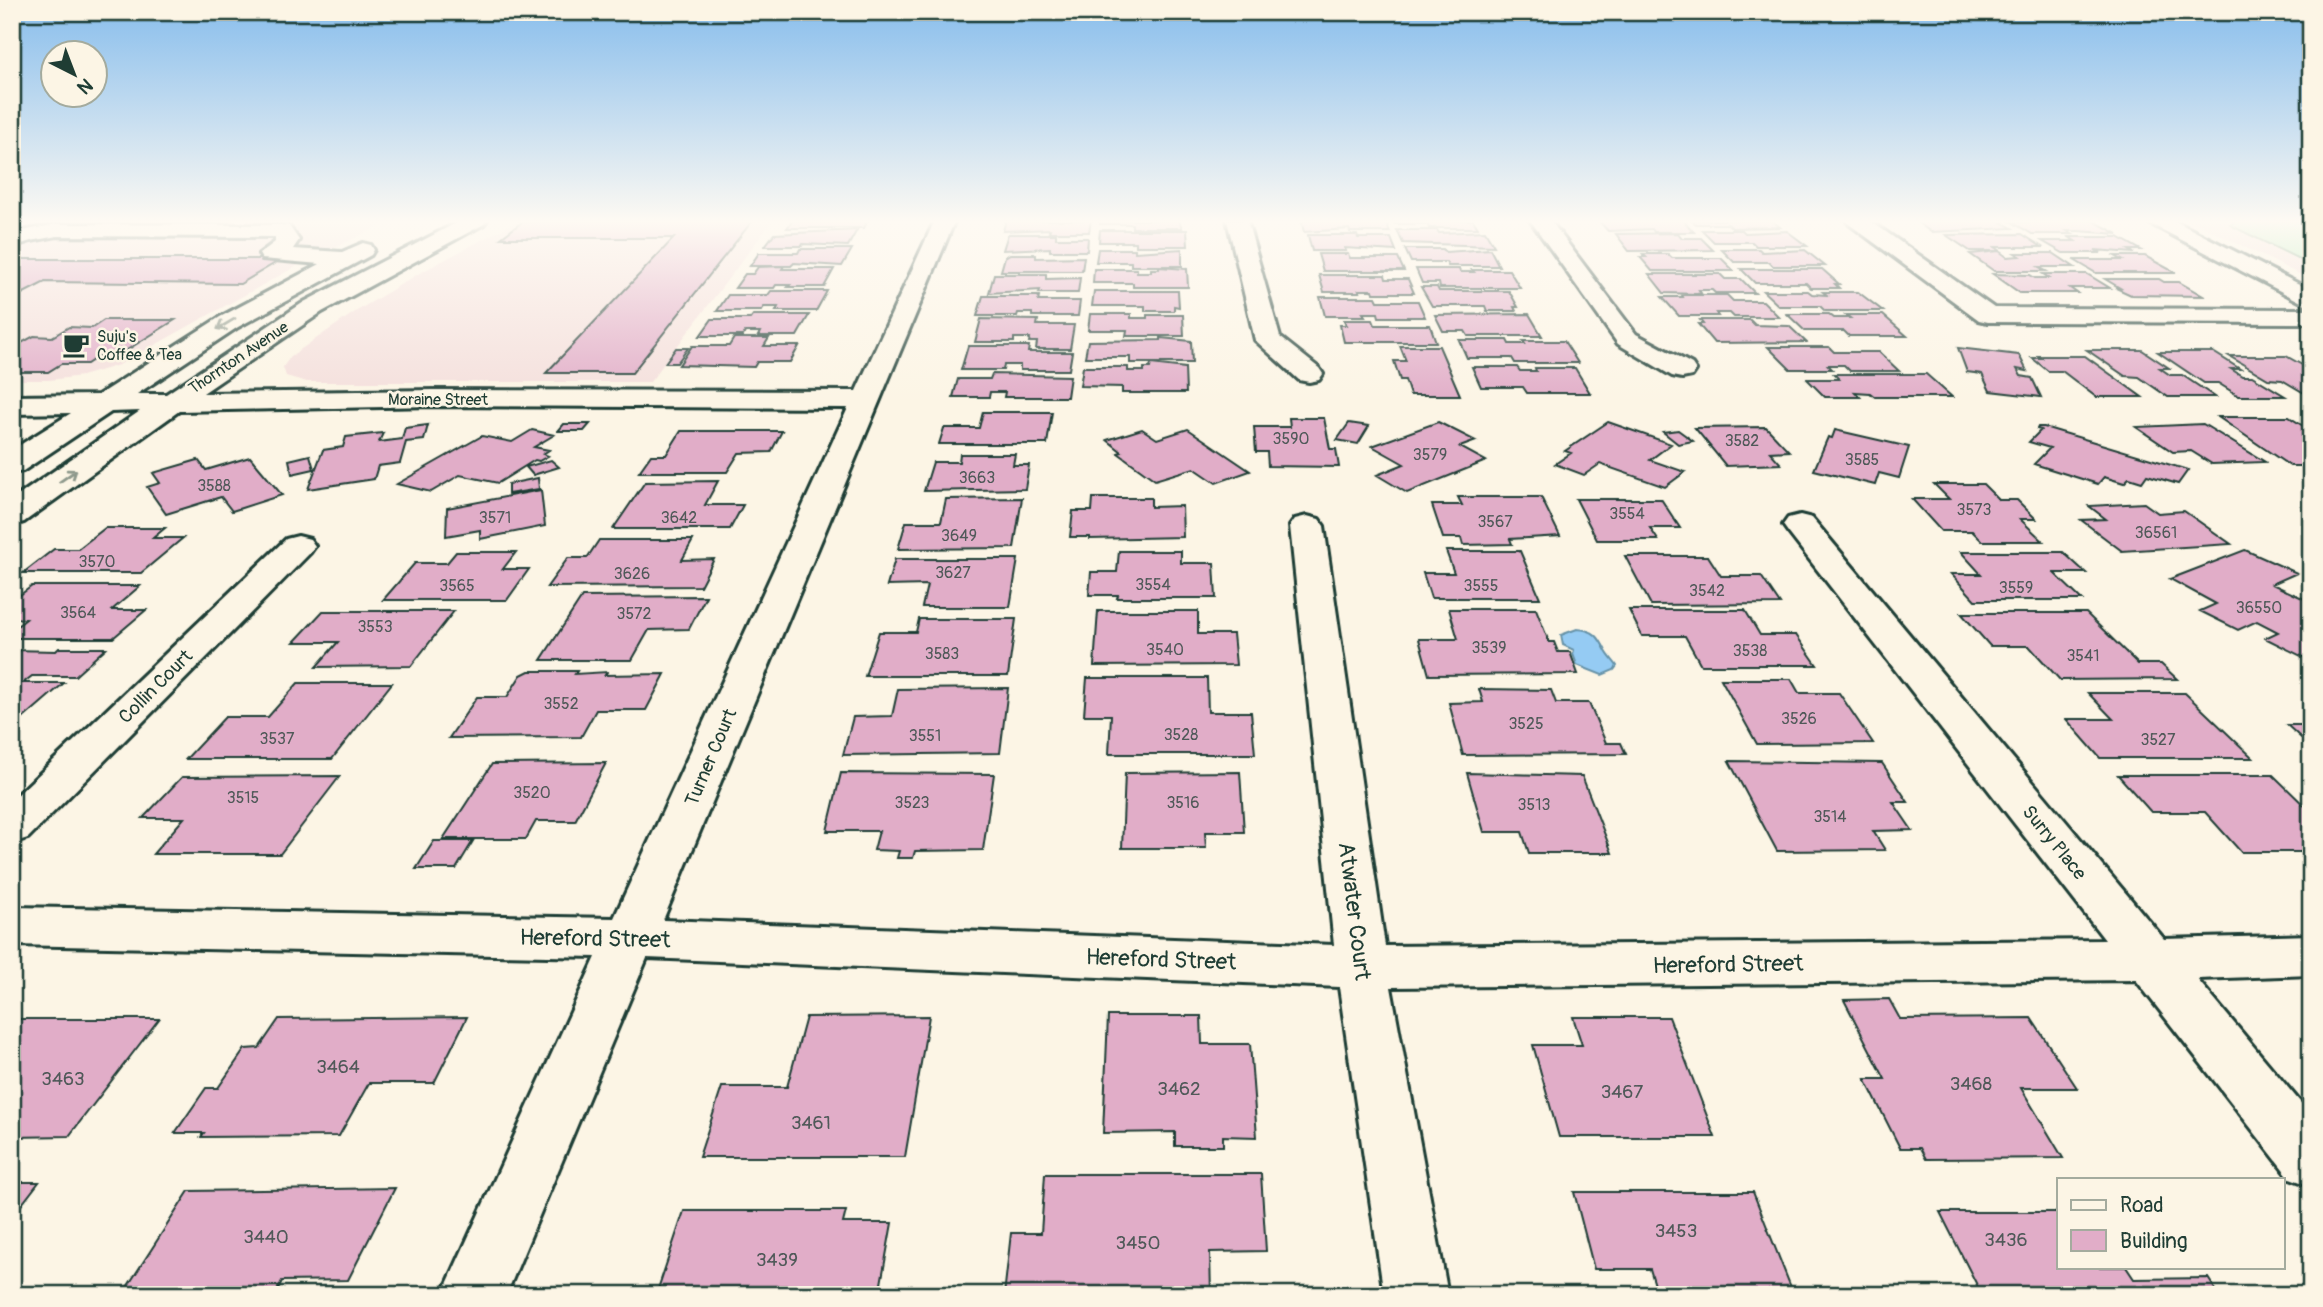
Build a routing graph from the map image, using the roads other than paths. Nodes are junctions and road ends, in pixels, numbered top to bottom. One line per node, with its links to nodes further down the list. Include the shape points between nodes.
1 (305, 281): 15 (street, Thornton Avenue, one-way to 15, via 229,322)
2 (362, 281): 13 (street, Thornton Avenue, via 313,307)
3 (918, 281): 12 (street, Turner Court)
4 (1253, 281): 11 (street, via 1268,340)
5 (1584, 281): 10 (street, via 1626,339)
6 (1941, 281): 9 (street, via 1988,315)
7 (2275, 281): 8 (street)
8 (2311, 300)
9 (2311, 316)
10 (1682, 370)
11 (1309, 374)
12 (864, 400): 13 (street, Moraine Street, via 434,398); 23 (street, Turner Court)
13 (171, 403): 15 (street, Moraine Street); 17 (street, Thornton Avenue, one-way to 13)
14 (12, 405): 15 (street, Moraine Street)
15 (99, 405): 16 (street, Thornton Avenue)
16 (12, 464)
17 (12, 515)
18 (1800, 525): 25 (street, Surry Place)
19 (1307, 526): 26 (street, Atwater Court)
20 (298, 546): 21 (street, Collin Court)
21 (12, 827)
22 (12, 926): 23 (street, Hereford Street)
23 (631, 938): 26 (street, Hereford Street); 28 (street, Turner Court)
24 (2311, 955): 25 (street, Hereford Street)
25 (2149, 960): 26 (street, Hereford Street); 27 (street, Surry Place)
26 (1362, 967): 29 (street, Atwater Court)
27 (2311, 1159)
28 (474, 1295)
29 (1416, 1295)

